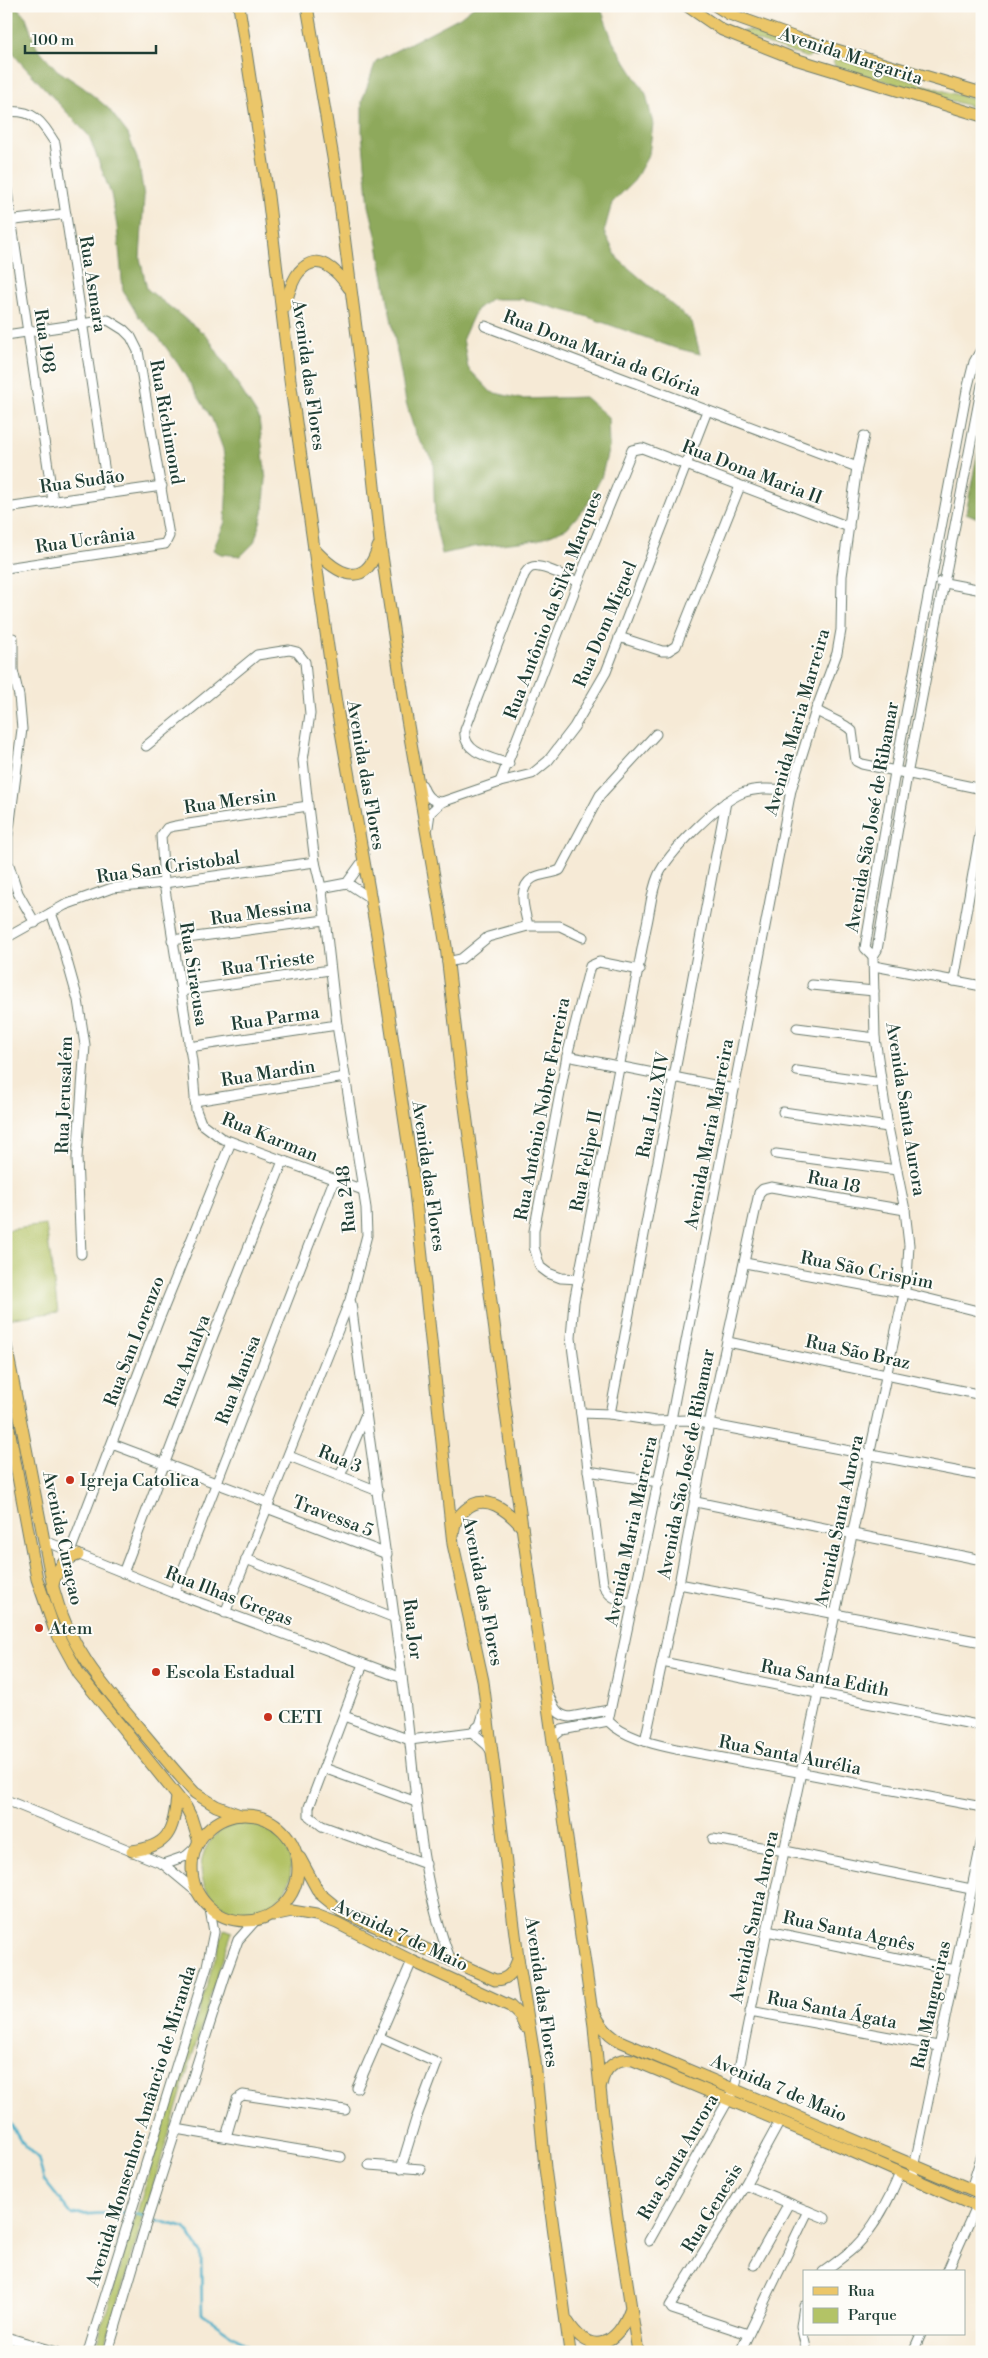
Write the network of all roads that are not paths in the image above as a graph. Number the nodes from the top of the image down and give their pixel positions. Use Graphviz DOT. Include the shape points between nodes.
graph roads {
  1 [pos="239,6"];
  2 [pos="308,6"];
  3 [pos="687,6"];
  4 [pos="716,6"];
  5 [pos="729,14"];
  6 [pos="722,30"];
  7 [pos="827,46"];
  8 [pos="821,67"];
  9 [pos="982,93"];
  10 [pos="6,112"];
  11 [pos="982,116"];
  12 [pos="6,184"];
  13 [pos="66,214"];
  14 [pos="9,221"];
  15 [pos="351,292"];
  16 [pos="282,313"];
  17 [pos="83,323"];
  18 [pos="485,326"];
  19 [pos="27,333"];
  20 [pos="6,335"];
  21 [pos="982,348"];
  22 [pos="982,386"];
  23 [pos="707,411"];
  24 [pos="864,436"];
  25 [pos="642,448"];
  26 [pos="687,465"];
  27 [pos="857,467"];
  28 [pos="162,486"];
  29 [pos="740,486"];
  30 [pos="108,494"];
  31 [pos="53,501"];
  32 [pos="6,508"];
  33 [pos="849,527"];
  34 [pos="167,542"];
  35 [pos="380,542"];
  36 [pos="314,549"];
  37 [pos="6,568"];
  38 [pos="932,580"];
  39 [pos="578,582"];
  40 [pos="944,582"];
  41 [pos="982,590"];
  42 [pos="619,637"];
  43 [pos="12,638"];
  44 [pos="816,710"];
  45 [pos="656,734"];
  46 [pos="146,746"];
  47 [pos="509,764"];
  48 [pos="417,771"];
  49 [pos="895,772"];
  50 [pos="907,775"];
  51 [pos="500,782"];
  52 [pos="982,789"];
  53 [pos="791,790"];
  54 [pos="442,802"];
  55 [pos="726,802"];
  56 [pos="308,806"];
  57 [pos="982,822"];
  58 [pos="427,831"];
  59 [pos="161,836"];
  60 [pos="363,861"];
  61 [pos="315,862"];
  62 [pos="164,883"];
  63 [pos="347,883"];
  64 [pos="321,888"];
  65 [pos="370,898"];
  66 [pos="51,913"];
  67 [pos="325,920"];
  68 [pos="35,923"];
  69 [pos="528,926"];
  70 [pos="583,937"];
  71 [pos="6,938"];
  72 [pos="172,940"];
  73 [pos="873,956"];
  74 [pos="448,962"];
  75 [pos="874,966"];
  76 [pos="330,970"];
  77 [pos="640,970"];
  78 [pos="954,980"];
  79 [pos="812,984"];
  80 [pos="982,986"];
  81 [pos="181,991"];
  82 [pos="874,991"];
  83 [pos="337,1025"];
  84 [pos="797,1028"];
  85 [pos="875,1038"];
  86 [pos="189,1047"];
  87 [pos="567,1056"];
  88 [pos="621,1066"];
  89 [pos="797,1071"];
  90 [pos="345,1077"];
  91 [pos="675,1078"];
  92 [pos="882,1083"];
  93 [pos="734,1089"];
  94 [pos="195,1101"];
  95 [pos="783,1112"];
  96 [pos="198,1117"];
  97 [pos="888,1127"];
  98 [pos="231,1142"];
  99 [pos="776,1154"];
  100 [pos="283,1161"];
  101 [pos="897,1170"];
  102 [pos="334,1180"];
  103 [pos="364,1190"];
  104 [pos="759,1194"];
  105 [pos="905,1210"];
  106 [pos="81,1254"];
  107 [pos="745,1263"];
  108 [pos="579,1279"];
  109 [pos="905,1293"];
  110 [pos="350,1300"];
  111 [pos="982,1312"];
  112 [pos="728,1342"];
  113 [pos="6,1345"];
  114 [pos="886,1375"];
  115 [pos="982,1394"];
  116 [pos="6,1412"];
  117 [pos="581,1413"];
  118 [pos="366,1414"];
  119 [pos="610,1414"];
  120 [pos="671,1420"];
  121 [pos="709,1424"];
  122 [pos="112,1444"];
  123 [pos="13,1449"];
  124 [pos="27,1450"];
  125 [pos="869,1454"];
  126 [pos="289,1456"];
  127 [pos="165,1464"];
  128 [pos="588,1471"];
  129 [pos="340,1476"];
  130 [pos="982,1476"];
  131 [pos="658,1482"];
  132 [pos="216,1483"];
  133 [pos="378,1492"];
  134 [pos="696,1502"];
  135 [pos="268,1505"];
  136 [pos="522,1527"];
  137 [pos="853,1534"];
  138 [pos="45,1541"];
  139 [pos="453,1544"];
  140 [pos="74,1554"];
  141 [pos="387,1554"];
  142 [pos="246,1559"];
  143 [pos="982,1560"];
  144 [pos="123,1573"];
  145 [pos="679,1584"];
  146 [pos="52,1587"];
  147 [pos="174,1593"];
  148 [pos="633,1604"];
  149 [pos="226,1613"];
  150 [pos="836,1613"];
  151 [pos="395,1618"];
  152 [pos="982,1642"];
  153 [pos="662,1662"];
  154 [pos="363,1664"];
  155 [pos="542,1669"];
  156 [pos="402,1678"];
  157 [pos="818,1694"];
  158 [pos="486,1705"];
  159 [pos="609,1710"];
  160 [pos="344,1716"];
  161 [pos="608,1721"];
  162 [pos="982,1726"];
  163 [pos="472,1732"];
  164 [pos="552,1738"];
  165 [pos="410,1740"];
  166 [pos="645,1741"];
  167 [pos="492,1752"];
  168 [pos="324,1768"];
  169 [pos="801,1774"];
  170 [pos="177,1797"];
  171 [pos="6,1800"];
  172 [pos="416,1802"];
  173 [pos="982,1807"];
  174 [pos="240,1815"];
  175 [pos="713,1839"];
  176 [pos="982,1839"];
  177 [pos="197,1844"];
  178 [pos="132,1851"];
  179 [pos="785,1851"];
  180 [pos="297,1852"];
  181 [pos="163,1864"];
  182 [pos="426,1864"];
  183 [pos="971,1889"];
  184 [pos="198,1893"];
  185 [pos="210,1909"];
  186 [pos="272,1915"];
  187 [pos="255,1921"];
  188 [pos="767,1931"];
  189 [pos="518,1958"];
  190 [pos="412,1961"];
  191 [pos="451,1961"];
  192 [pos="955,1970"];
  193 [pos="588,1989"];
  194 [pos="750,2011"];
  195 [pos="379,2037"];
  196 [pos="938,2046"];
  197 [pos="535,2061"];
  198 [pos="357,2088"];
  199 [pos="600,2094"];
  200 [pos="732,2094"];
  201 [pos="345,2110"];
  202 [pos="780,2121"];
  203 [pos="176,2129"];
  204 [pos="226,2137"];
  205 [pos="982,2155"];
  206 [pos="341,2157"];
  207 [pos="369,2165"];
  208 [pos="915,2165"];
  209 [pos="401,2168"];
  210 [pos="421,2169"];
  211 [pos="900,2173"];
  212 [pos="912,2178"];
  213 [pos="745,2185"];
  214 [pos="971,2189"];
  215 [pos="982,2194"];
  216 [pos="789,2203"];
  217 [pos="979,2208"];
  218 [pos="808,2211"];
  219 [pos="825,2218"];
  220 [pos="649,2241"];
  221 [pos="754,2265"];
  222 [pos="826,2270"];
  223 [pos="949,2270"];
  224 [pos="631,2308"];
  225 [pos="803,2313"];
  226 [pos="566,2318"];
  227 [pos="748,2334"];
  228 [pos="803,2335"];
  229 [pos="803,2336"];
  230 [pos="920,2336"];
  231 [pos="8,2343"];
  232 [pos="23,2352"];
  233 [pos="57,2352"];
  234 [pos="88,2352"];
  235 [pos="108,2352"];
  236 [pos="570,2352"];
  237 [pos="638,2352"];
  238 [pos="740,2352"];
  239 [pos="807,2352"];
  240 [pos="913,2352"];
  1 -- 16 [label="main road, Avenida das Flores"];
  2 -- 15 [label="main road" via="337,181"];
  3 -- 6 [label="main road, Avenida Margarita"];
  4 -- 5 [label="main road, Avenida Margarita"];
  5 -- 6 [label="main road"];
  5 -- 7 [label="main road, Avenida Margarita"];
  6 -- 8 [label="main road, Avenida Margarita"];
  7 -- 8 [label="main road"];
  7 -- 9 [label="main road, Avenida Margarita"];
  8 -- 11 [label="main road, Avenida Margarita"];
  10 -- 13 [label="street, Rua Asmara" via="25,111 36,117 55,143"];
  12 -- 14 [label="street, Rua 198"];
  13 -- 14 [label="street"];
  13 -- 17 [label="street, Rua Asmara"];
  14 -- 19 [label="street, Rua 198"];
  15 -- 16 [label="main road" via="336,270 316,263 308,264 292,285"];
  15 -- 35 [label="main road"];
  16 -- 36 [label="main road, Avenida das Flores"];
  17 -- 19 [label="street"];
  17 -- 28 [label="street, Rua Richimond" via="108,320 124,330 138,351"];
  17 -- 30 [label="street, Rua Asmara"];
  18 -- 23 [label="street, Rua Dona Maria da Glória"];
  19 -- 20 [label="street"];
  19 -- 31 [label="street, Rua 198"];
  21 -- 38 [label="street, Avenida São José de Ribamar" via="966,390"];
  22 -- 40 [label="street, Avenida São José de Ribamar"];
  23 -- 26 [label="street, Rua Dom Miguel"];
  23 -- 27 [label="street"];
  24 -- 27 [label="street, Avenida Maria Marreira"];
  25 -- 26 [label="street, Rua Dona Maria II"];
  25 -- 39 [label="street, Rua Antônio da Silva Marques" via="629,454"];
  26 -- 29 [label="street, Rua Dona Maria II"];
  26 -- 42 [label="street, Rua Dom Miguel"];
  27 -- 33 [label="street, Avenida Maria Marreira"];
  28 -- 30 [label="street, Rua Sudão"];
  28 -- 34 [label="street, Rua Richimond" via="169,536"];
  29 -- 33 [label="street, Rua Dona Maria II"];
  29 -- 42 [label="street" via="676,646 662,651"];
  30 -- 31 [label="street, Rua Sudão"];
  31 -- 32 [label="street, Rua Sudão"];
  33 -- 44 [label="street, Avenida Maria Marreira" via="837,653"];
  34 -- 37 [label="street, Rua Ucrânia"];
  35 -- 36 [label="main road" via="374,560 364,570 353,574 339,572"];
  35 -- 48 [label="main road"];
  36 -- 60 [label="main road, Avenida das Flores"];
  38 -- 40 [label="street"];
  38 -- 49 [label="street, Avenida São José de Ribamar"];
  39 -- 47 [label="street, Rua Antônio da Silva Marques"];
  39 -- 47 [label="street" via="540,567 528,569 480,690 464,738 478,753"];
  40 -- 41 [label="street"];
  40 -- 50 [label="street, Avenida São José de Ribamar"];
  42 -- 51 [label="street, Rua Dom Miguel" via="606,672 590,701 548,761 532,774"];
  43 -- 68 [label="street" via="13,670 22,729 8,837 8,862 18,894"];
  44 -- 49 [label="street" via="852,731 856,761"];
  44 -- 53 [label="street, Avenida Maria Marreira"];
  45 -- 69 [label="street" via="600,795 560,870 534,878 525,886 522,891"];
  46 -- 56 [label="street, Rua 248" via="257,655 289,650 297,652 305,662 310,714 303,760"];
  47 -- 51 [label="street, Rua Antônio da Silva Marques"];
  48 -- 54 [label="street" via="428,797"];
  48 -- 58 [label="main road"];
  49 -- 50 [label="street"];
  49 -- 73 [label="street, Avenida São José de Ribamar" via="866,948"];
  50 -- 52 [label="street"];
  50 -- 73 [label="street, Avenida São José de Ribamar"];
  51 -- 54 [label="street, Rua Dom Miguel"];
  53 -- 55 [label="street, Rua Felipe II" via="763,788 743,792"];
  53 -- 93 [label="street, Avenida Maria Marreira"];
  54 -- 58 [label="street" via="430,813"];
  55 -- 77 [label="street, Rua Felipe II" via="664,864 657,878"];
  55 -- 91 [label="street, Rua Luiz XIV"];
  56 -- 59 [label="street, Rua Mersin" via="175,826 167,828"];
  56 -- 61 [label="street, Rua 248"];
  57 -- 78 [label="street"];
  58 -- 74 [label="main road"];
  59 -- 62 [label="street, Rua Siracusa"];
  60 -- 63 [label="street"];
  60 -- 65 [label="main road, Avenida das Flores"];
  61 -- 62 [label="street, Rua San Cristobal"];
  61 -- 64 [label="street, Rua 248"];
  62 -- 66 [label="street, Rua San Cristobal" via="112,888"];
  62 -- 72 [label="street, Rua Siracusa"];
  63 -- 64 [label="street"];
  63 -- 65 [label="street"];
  64 -- 67 [label="street, Rua 248"];
  65 -- 139 [label="main road, Avenida das Flores" via="414,1183"];
  66 -- 68 [label="street, Rua San Cristobal"];
  66 -- 106 [label="street, Rua Jerusalém" via="78,1000 86,1045 77,1158"];
  67 -- 72 [label="street, Rua Messina"];
  67 -- 76 [label="street, Rua 248"];
  68 -- 71 [label="street, Rua San Cristobal"];
  69 -- 70 [label="street" via="560,926"];
  69 -- 74 [label="street" via="488,937 461,959"];
  72 -- 81 [label="street, Rua Siracusa"];
  73 -- 75 [label="street, Avenida Santa Aurora"];
  74 -- 136 [label="main road" via="463,1097"];
  75 -- 78 [label="street"];
  75 -- 82 [label="street, Avenida Santa Aurora"];
  76 -- 81 [label="street, Rua Trieste"];
  76 -- 83 [label="street, Rua 248"];
  77 -- 87 [label="street, Rua Antônio Nobre Ferreira" via="599,962 590,966"];
  77 -- 88 [label="street, Rua Felipe II"];
  78 -- 80 [label="street"];
  79 -- 82 [label="street"];
  81 -- 86 [label="street, Rua Siracusa"];
  82 -- 85 [label="street, Avenida Santa Aurora"];
  83 -- 86 [label="street, Rua Parma"];
  83 -- 90 [label="street, Rua 248"];
  84 -- 85 [label="street"];
  85 -- 92 [label="street, Avenida Santa Aurora"];
  86 -- 94 [label="street, Rua Siracusa"];
  87 -- 88 [label="street"];
  87 -- 108 [label="street, Rua Antônio Nobre Ferreira" via="538,1207 534,1247 540,1267 548,1273"];
  88 -- 91 [label="street"];
  88 -- 108 [label="street, Rua Felipe II"];
  89 -- 92 [label="street"];
  90 -- 94 [label="street, Rua Mardin"];
  90 -- 103 [label="street, Rua 248"];
  91 -- 93 [label="street"];
  91 -- 119 [label="street, Rua Luiz XIV"];
  92 -- 97 [label="street, Avenida Santa Aurora"];
  93 -- 120 [label="street, Avenida Maria Marreira"];
  94 -- 96 [label="street, Rua Siracusa"];
  95 -- 97 [label="street"];
  96 -- 98 [label="street, Rua Karman" via="206,1128"];
  97 -- 101 [label="street, Avenida Santa Aurora"];
  98 -- 100 [label="street, Rua Karman"];
  98 -- 122 [label="street, Rua San Lorenzo"];
  99 -- 101 [label="street"];
  100 -- 102 [label="street, Rua Karman"];
  100 -- 127 [label="street, Rua Antalya"];
  101 -- 105 [label="street, Avenida Santa Aurora"];
  102 -- 103 [label="street, Rua Karman"];
  102 -- 132 [label="street, Rua Manisa"];
  103 -- 110 [label="street, Rua 248" via="367,1235"];
  104 -- 105 [label="street, Rua 18" via="771,1187"];
  104 -- 107 [label="street, Avenida São José de Ribamar"];
  105 -- 109 [label="street, Avenida Santa Aurora" via="909,1253"];
  107 -- 109 [label="street, Rua São Crispim"];
  107 -- 112 [label="street, Avenida São José de Ribamar"];
  108 -- 117 [label="street, Rua Felipe II" via="571,1338"];
  109 -- 111 [label="street, Rua São Crispim"];
  109 -- 114 [label="street, Avenida Santa Aurora"];
  110 -- 118 [label="street, Rua Jor"];
  110 -- 126 [label="street, Rua 248"];
  112 -- 114 [label="street, Rua São Braz"];
  112 -- 121 [label="street, Avenida São José de Ribamar"];
  113 -- 124 [label="main road, Avenida Curaçao"];
  114 -- 115 [label="street, Rua São Braz"];
  114 -- 125 [label="street, Avenida Santa Aurora"];
  116 -- 123 [label="main road, Avenida Curaçao"];
  117 -- 119 [label="street"];
  117 -- 128 [label="street, Rua Felipe II"];
  118 -- 129 [label="street"];
  118 -- 133 [label="street, Rua Jor"];
  119 -- 120 [label="street" via="655,1421"];
  120 -- 121 [label="street"];
  120 -- 131 [label="street, Avenida Maria Marreira"];
  121 -- 125 [label="street"];
  121 -- 134 [label="street, Avenida São José de Ribamar"];
  122 -- 127 [label="street, Travessa 5"];
  122 -- 140 [label="street, Rua San Lorenzo"];
  123 -- 124 [label="main road"];
  123 -- 170 [label="main road, Avenida Curaçao" via="37,1579 57,1636 78,1674"];
  124 -- 138 [label="main road, Avenida Curaçao"];
  125 -- 130 [label="street"];
  125 -- 137 [label="street, Avenida Santa Aurora"];
  126 -- 129 [label="street, Rua 3"];
  126 -- 135 [label="street, Rua 248"];
  127 -- 132 [label="street, Travessa 5"];
  127 -- 144 [label="street, Rua Antalya"];
  128 -- 131 [label="street"];
  128 -- 148 [label="street, Rua Felipe II" via="603,1584 612,1598"];
  129 -- 133 [label="street, Rua 3"];
  131 -- 148 [label="street, Avenida Maria Marreira"];
  132 -- 135 [label="street, Travessa 5"];
  132 -- 147 [label="street, Rua Manisa"];
  133 -- 141 [label="street, Rua Jor"];
  134 -- 137 [label="street"];
  134 -- 145 [label="street, Avenida São José de Ribamar"];
  135 -- 141 [label="street, Travessa 5"];
  135 -- 142 [label="street, Rua 248"];
  136 -- 139 [label="main road" via="499,1506 480,1501 469,1505 460,1514 454,1524"];
  136 -- 155 [label="main road"];
  137 -- 143 [label="street"];
  137 -- 150 [label="street, Avenida Santa Aurora"];
  138 -- 140 [label="street, Rua Ilhas Gregas"];
  138 -- 146 [label="main road, Avenida Curaçao"];
  139 -- 158 [label="main road, Avenida das Flores" via="474,1633"];
  140 -- 144 [label="street, Rua Ilhas Gregas"];
  140 -- 146 [label="main road" via="61,1564"];
  141 -- 151 [label="street, Rua Jor"];
  142 -- 149 [label="street, Rua 248"];
  142 -- 151 [label="street"];
  144 -- 147 [label="street, Rua Ilhas Gregas"];
  145 -- 150 [label="street"];
  145 -- 153 [label="street, Avenida São José de Ribamar"];
  146 -- 174 [label="main road, Avenida Curaçao" via="64,1624 97,1678 195,1793"];
  147 -- 149 [label="street, Rua Ilhas Gregas"];
  148 -- 159 [label="street, Avenida Maria Marreira"];
  149 -- 154 [label="street, Rua Ilhas Gregas"];
  150 -- 152 [label="street"];
  150 -- 157 [label="street, Avenida Santa Aurora"];
  151 -- 156 [label="street, Rua Jor"];
  153 -- 157 [label="street, Rua Santa Edith"];
  153 -- 166 [label="street, Avenida São José de Ribamar"];
  154 -- 156 [label="street, Rua Ilhas Gregas"];
  154 -- 160 [label="street"];
  155 -- 159 [label="street" via="553,1704 563,1716"];
  155 -- 164 [label="main road"];
  156 -- 165 [label="street, Rua Jor"];
  157 -- 162 [label="street, Rua Santa Edith"];
  157 -- 169 [label="street, Avenida Santa Aurora"];
  158 -- 163 [label="street" via="483,1718"];
  158 -- 167 [label="main road, Avenida das Flores"];
  159 -- 161 [label="street"];
  160 -- 165 [label="street"];
  160 -- 168 [label="street"];
  161 -- 164 [label="street" via="562,1730"];
  161 -- 166 [label="street, Rua Santa Aurélia"];
  163 -- 165 [label="street"];
  163 -- 167 [label="street"];
  164 -- 193 [label="main road"];
  165 -- 172 [label="street, Rua Jor"];
  166 -- 169 [label="street, Rua Santa Aurélia"];
  167 -- 189 [label="main road, Avenida das Flores"];
  168 -- 172 [label="street"];
  168 -- 182 [label="street" via="308,1812 311,1819 322,1826"];
  169 -- 173 [label="street, Rua Santa Aurélia"];
  169 -- 179 [label="street, Avenida Santa Aurora"];
  170 -- 177 [label="main road, Avenida Curaçao" via="191,1817"];
  170 -- 178 [label="main road" via="173,1823 164,1840 147,1849"];
  171 -- 178 [label="street"];
  172 -- 182 [label="street, Rua Jor"];
  174 -- 177 [label="main road" via="209,1828"];
  174 -- 180 [label="main road" via="259,1816 276,1824 289,1836"];
  175 -- 179 [label="street"];
  176 -- 183 [label="street, Rua Mangueiras"];
  177 -- 181 [label="street" via="186,1856"];
  177 -- 184 [label="main road" via="192,1878"];
  178 -- 181 [label="street"];
  179 -- 183 [label="street"];
  179 -- 188 [label="street, Avenida Santa Aurora"];
  180 -- 186 [label="main road" via="299,1877 290,1899"];
  180 -- 191 [label="main road, Avenida 7 de Maio" via="319,1893 328,1901"];
  181 -- 184 [label="street"];
  182 -- 191 [label="street, Rua Jor"];
  183 -- 192 [label="street, Rua Mangueiras"];
  184 -- 185 [label="main road"];
  185 -- 187 [label="main road" via="228,1919"];
  185 -- 234 [label="street, Avenida Monsenhor Amâncio de Miranda" via="214,1932 209,1958"];
  186 -- 187 [label="main road"];
  186 -- 190 [label="main road, Avenida 7 de Maio" via="292,1911 316,1915"];
  187 -- 203 [label="street, Avenida Monsenhor Amâncio de Miranda" via="238,1940"];
  188 -- 192 [label="street, Rua Santa Agnês"];
  188 -- 194 [label="street, Avenida Santa Aurora"];
  189 -- 191 [label="main road, Avenida 7 de Maio" via="514,1970 502,1980"];
  189 -- 197 [label="main road, Avenida das Flores"];
  190 -- 195 [label="street"];
  190 -- 197 [label="main road, Avenida 7 de Maio" via="510,2006 524,2023"];
  192 -- 196 [label="street, Rua Mangueiras"];
  193 -- 199 [label="main road"];
  193 -- 200 [label="main road, Avenida 7 de Maio" via="598,2021 613,2038"];
  194 -- 196 [label="street, Rua Santa Ágata"];
  194 -- 200 [label="street, Avenida Santa Aurora"];
  195 -- 198 [label="street"];
  195 -- 209 [label="street" via="437,2063"];
  196 -- 208 [label="street, Rua Mangueiras"];
  197 -- 226 [label="main road, Avenida das Flores"];
  199 -- 200 [label="main road, Avenida 7 de Maio" via="605,2072 627,2059"];
  199 -- 224 [label="main road"];
  200 -- 202 [label="main road, Avenida 7 de Maio"];
  200 -- 208 [label="main road, Avenida 7 de Maio"];
  200 -- 220 [label="street, Rua Santa Aurora"];
  201 -- 204 [label="street" via="242,2095 237,2099"];
  202 -- 211 [label="main road, Avenida 7 de Maio"];
  202 -- 213 [label="street, Rua Genesis"];
  203 -- 204 [label="street"];
  203 -- 235 [label="street, Avenida Monsenhor Amâncio de Miranda"];
  204 -- 206 [label="street"];
  205 -- 214 [label="street"];
  207 -- 209 [label="street"];
  208 -- 212 [label="street, Rua Mangueiras"];
  208 -- 214 [label="main road, Avenida 7 de Maio"];
  209 -- 210 [label="street"];
  211 -- 212 [label="main road, Avenida 7 de Maio"];
  211 -- 222 [label="street" via="876,2222 854,2248"];
  212 -- 217 [label="main road, Avenida 7 de Maio"];
  213 -- 216 [label="street"];
  213 -- 227 [label="street, Rua Genesis" via="670,2306"];
  214 -- 215 [label="main road, Avenida 7 de Maio"];
  216 -- 218 [label="street"];
  216 -- 221 [label="street"];
  217 -- 223 [label="street"];
  218 -- 219 [label="street"];
  218 -- 227 [label="street"];
  224 -- 226 [label="main road" via="620,2331 606,2342 590,2342 581,2338"];
  224 -- 237 [label="main road"];
  225 -- 228 [label="street"];
  226 -- 236 [label="main road, Avenida das Flores"];
  227 -- 238 [label="street"];
  229 -- 239 [label="street"];
  230 -- 240 [label="street"];
  231 -- 232 [label="street"];
  231 -- 233 [label="street"];
}
